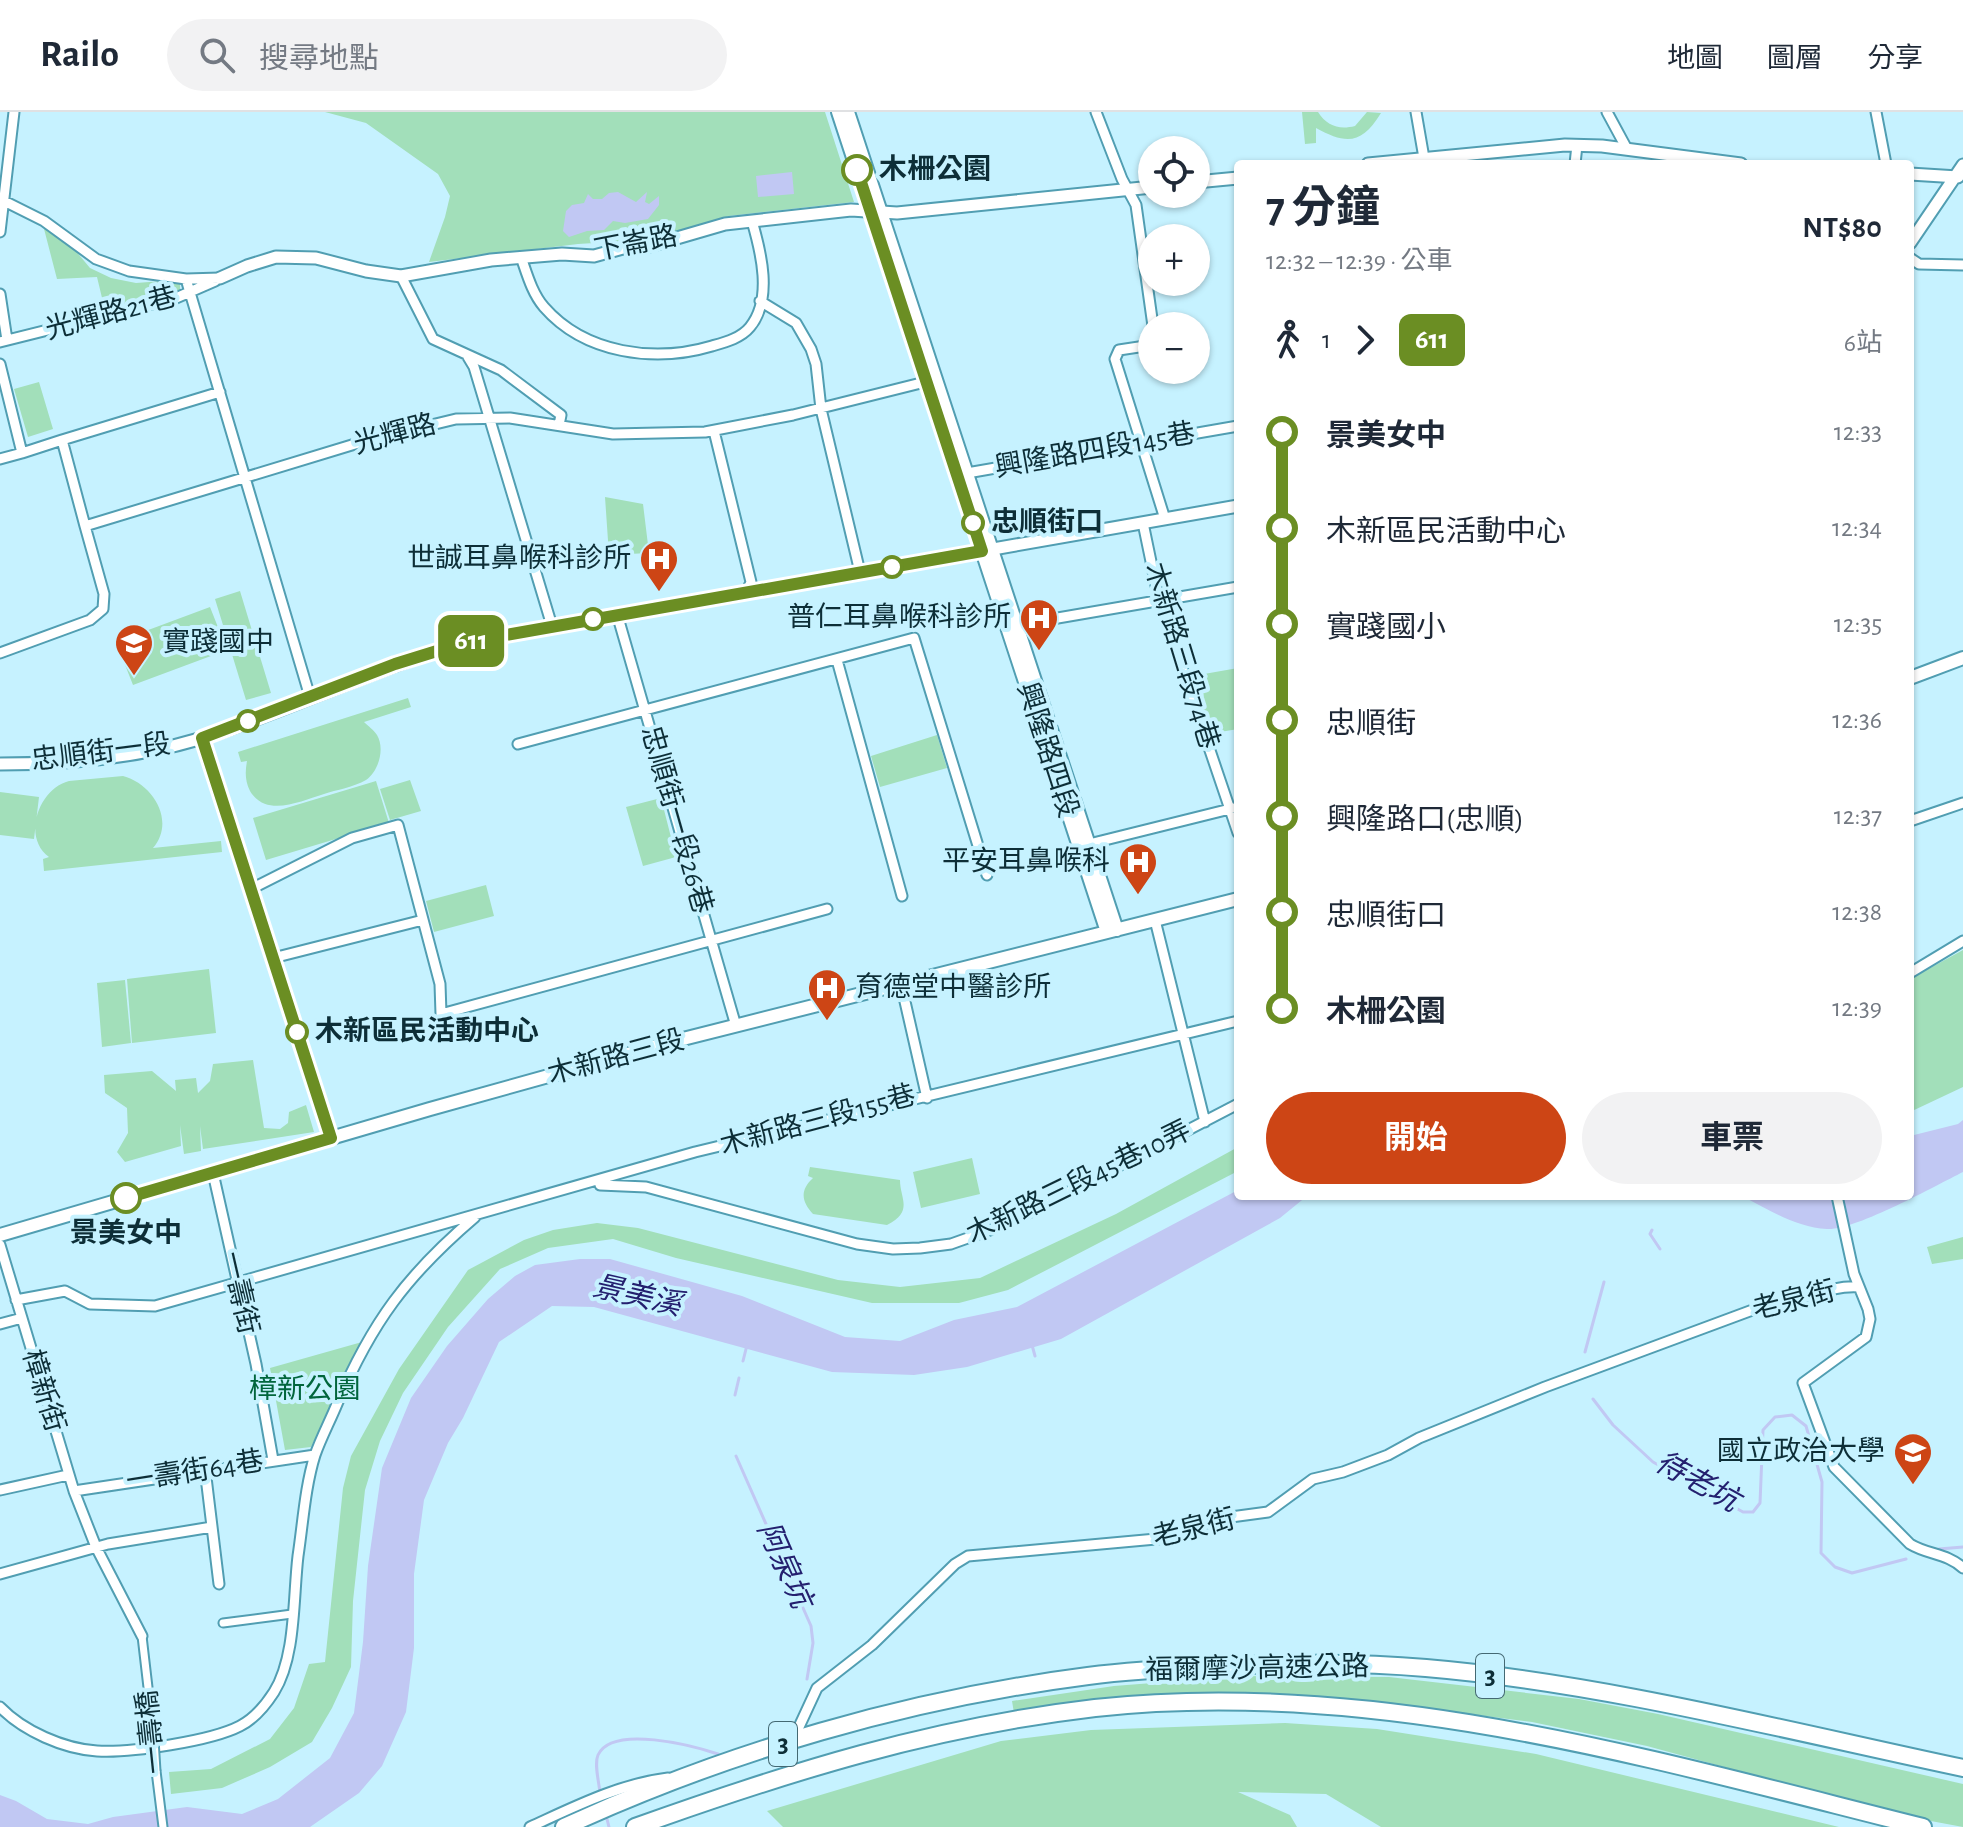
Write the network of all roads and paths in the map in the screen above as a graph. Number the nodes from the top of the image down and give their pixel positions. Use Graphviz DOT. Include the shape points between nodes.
graph roads {
  1 [pos="14,112"];
  2 [pos="838,112"];
  3 [pos="848,112"];
  4 [pos="1096,112"];
  5 [pos="1416,112"];
  6 [pos="1607,112"];
  7 [pos="1876,112"];
  8 [pos="1577,145"];
  9 [pos="1627,149"];
  10 [pos="1424,158"];
  11 [pos="1405,160"];
  12 [pos="1575,160"];
  13 [pos="1711,160"];
  14 [pos="1885,160"];
  15 [pos="1963,165"];
  16 [pos="1914,174"];
  17 [pos="1959,177"];
  18 [pos="1234,178"];
  19 [pos="1210,181"];
  20 [pos="1138,188"];
  21 [pos="1128,189"];
  22 [pos="2,200"];
  23 [pos="876,212"];
  24 [pos="752,221"];
  25 [pos="0,232"];
  26 [pos="1914,238"];
  27 [pos="521,257"];
  28 [pos="1914,261"];
  29 [pos="1963,265"];
  30 [pos="401,276"];
  31 [pos="220,278"];
  32 [pos="186,279"];
  33 [pos="190,293"];
  34 [pos="0,294"];
  35 [pos="760,301"];
  36 [pos="1151,312"];
  37 [pos="4,341"];
  38 [pos="1138,347"];
  39 [pos="468,357"];
  40 [pos="0,364"];
  41 [pos="931,381"];
  42 [pos="220,392"];
  43 [pos="821,409"];
  44 [pos="489,418"];
  45 [pos="559,425"];
  46 [pos="1234,427"];
  47 [pos="714,431"];
  48 [pos="62,440"];
  49 [pos="1140,443"];
  50 [pos="22,453"];
  51 [pos="0,459"];
  52 [pos="967,473"];
  53 [pos="245,479"];
  54 [pos="960,486"];
  55 [pos="1234,507"];
  56 [pos="1165,519"];
  57 [pos="1143,523"];
  58 [pos="85,526"];
  59 [pos="987,550"];
  60 [pos="860,572"];
  61 [pos="1234,588"];
  62 [pos="747,591"];
  63 [pos="1159,600"];
  64 [pos="617,614"];
  65 [pos="1017,625"];
  66 [pos="552,626"];
  67 [pos="0,653"];
  68 [pos="1963,658"];
  69 [pos="837,660"];
  70 [pos="1914,676"];
  71 [pos="310,697"];
  72 [pos="645,711"];
  73 [pos="202,738"];
  74 [pos="518,744"];
  75 [pos="0,764"];
  76 [pos="1963,803"];
  77 [pos="1234,808"];
  78 [pos="1914,820"];
  79 [pos="1089,844"];
  80 [pos="987,875"];
  81 [pos="251,889"];
  82 [pos="902,896"];
  83 [pos="1234,900"];
  84 [pos="827,909"];
  85 [pos="423,920"];
  86 [pos="1155,920"];
  87 [pos="1112,931"];
  88 [pos="711,941"];
  89 [pos="1963,941"];
  90 [pos="273,958"];
  91 [pos="1914,971"];
  92 [pos="901,984"];
  93 [pos="1234,1022"];
  94 [pos="736,1026"];
  95 [pos="1184,1035"];
  96 [pos="927,1098"];
  97 [pos="1234,1106"];
  98 [pos="1205,1122"];
  99 [pos="331,1138"];
  100 [pos="213,1173"];
  101 [pos="585,1185"];
  102 [pos="1838,1200"];
  103 [pos="481,1214"];
  104 [pos="0,1235"];
  105 [pos="0,1245"];
  106 [pos="237,1284"];
  107 [pos="1858,1287"];
  108 [pos="16,1300"];
  109 [pos="22,1318"];
  110 [pos="0,1324"];
  111 [pos="315,1455"];
  112 [pos="273,1460"];
  113 [pos="205,1469"];
  114 [pos="68,1475"];
  115 [pos="0,1490"];
  116 [pos="74,1491"];
  117 [pos="212,1527"];
  118 [pos="96,1547"];
  119 [pos="1963,1568"];
  120 [pos="0,1574"];
  121 [pos="219,1584"];
  122 [pos="292,1614"];
  123 [pos="223,1623"];
  124 [pos="142,1636"];
  125 [pos="0,1707"];
  126 [pos="1963,1768"];
  127 [pos="163,1827"];
  128 [pos="530,1827"];
  129 [pos="564,1827"];
  130 [pos="635,1827"];
  131 [pos="1923,1827"];
  1 -- 22 [label="street"];
  2 -- 23 [label="main road, 興隆路四段"];
  3 -- 23 [label="main road, 興隆路四段"];
  4 -- 21 [label="street"];
  5 -- 10 [label="street"];
  6 -- 9 [label="street"];
  7 -- 14 [label="street"];
  8 -- 9 [label="street"];
  8 -- 10 [label="street"];
  8 -- 12 [label="street"];
  9 -- 13 [label="street"];
  10 -- 11 [label="street"];
  15 -- 17 [label="street"];
  16 -- 17 [label="street"];
  17 -- 26 [label="street"];
  18 -- 19 [label="street"];
  20 -- 21 [label="street, 下崙路"];
  21 -- 23 [label="street, 下崙路"];
  21 -- 36 [label="street" via="1136,205"];
  22 -- 25 [label="street"];
  22 -- 32 [label="street, 下崙路" via="44,221 96,259 129,271"];
  23 -- 24 [label="street, 下崙路"];
  23 -- 41 [label="main road, 興隆路四段"];
  24 -- 27 [label="street, 下崙路" via="711,227 660,245"];
  24 -- 35 [label="street" via="763,266"];
  27 -- 30 [label="street, 下崙路"];
  27 -- 35 [label="street" via="541,304 572,332 636,353 684,353 727,342 751,325"];
  28 -- 29 [label="street"];
  30 -- 31 [label="street, 下崙路" via="293,255 259,261"];
  30 -- 39 [label="street" via="433,339"];
  31 -- 32 [label="street, 下崙路"];
  31 -- 33 [label="street, 光輝路21巷"];
  32 -- 33 [label="street"];
  33 -- 37 [label="street, 光輝路21巷"];
  33 -- 42 [label="street"];
  34 -- 37 [label="street"];
  35 -- 43 [label="street" via="788,316 806,338 816,364"];
  38 -- 49 [label="street" via="1119,350 1115,359"];
  39 -- 44 [label="street"];
  39 -- 45 [label="street" via="490,364 561,415"];
  40 -- 50 [label="street"];
  41 -- 43 [label="street, 光輝路"];
  41 -- 52 [label="main road, 興隆路四段"];
  41 -- 54 [label="main road, 興隆路四段"];
  42 -- 48 [label="street"];
  42 -- 53 [label="street"];
  43 -- 47 [label="street, 光輝路"];
  43 -- 60 [label="street"];
  44 -- 45 [label="street, 光輝路"];
  44 -- 53 [label="street, 光輝路" via="415,428"];
  44 -- 66 [label="street"];
  45 -- 47 [label="street, 光輝路" via="613,434"];
  46 -- 49 [label="street, 興隆路四段145巷"];
  47 -- 62 [label="street" via="751,582"];
  48 -- 50 [label="street"];
  48 -- 58 [label="street"];
  49 -- 52 [label="street, 興隆路四段145巷"];
  49 -- 56 [label="street"];
  50 -- 51 [label="street"];
  52 -- 54 [label="street, 興隆路四段145巷"];
  52 -- 59 [label="main road, 興隆路四段"];
  53 -- 58 [label="street, 光輝路"];
  53 -- 71 [label="street"];
  54 -- 59 [label="main road, 興隆路四段"];
  55 -- 56 [label="street, 忠順街一段"];
  56 -- 57 [label="street, 忠順街一段"];
  57 -- 59 [label="street, 忠順街一段"];
  57 -- 63 [label="street, 木新路三段74巷"];
  58 -- 67 [label="street" via="104,594 103,609 90,620"];
  59 -- 60 [label="street, 忠順街一段"];
  59 -- 65 [label="main road, 興隆路四段"];
  59 -- 87 [label="main road, 興隆路四段"];
  60 -- 62 [label="street, 忠順街一段"];
  61 -- 63 [label="street"];
  62 -- 64 [label="street, 忠順街一段"];
  63 -- 65 [label="street"];
  63 -- 77 [label="street, 木新路三段74巷"];
  64 -- 66 [label="street, 忠順街一段"];
  64 -- 72 [label="street, 忠順街一段26巷"];
  65 -- 79 [label="main road, 興隆路四段"];
  66 -- 71 [label="street, 忠順街一段" via="447,647"];
  68 -- 70 [label="main road"];
  69 -- 72 [label="street"];
  69 -- 80 [label="street" via="914,638"];
  69 -- 82 [label="street"];
  71 -- 73 [label="street, 忠順街一段"];
  72 -- 74 [label="street"];
  72 -- 88 [label="street, 忠順街一段26巷"];
  73 -- 75 [label="street, 忠順街一段" via="103,758"];
  73 -- 81 [label="street"];
  76 -- 78 [label="street"];
  77 -- 79 [label="street"];
  79 -- 87 [label="main road, 興隆路四段"];
  81 -- 85 [label="street" via="352,838 398,825"];
  81 -- 90 [label="street"];
  83 -- 86 [label="main road, 木新路三段"];
  84 -- 88 [label="street"];
  85 -- 88 [label="street" via="440,984 441,1014"];
  85 -- 90 [label="street"];
  86 -- 87 [label="main road, 木新路三段"];
  86 -- 95 [label="street"];
  87 -- 92 [label="main road, 木新路三段"];
  88 -- 94 [label="street, 忠順街一段26巷"];
  89 -- 91 [label="street"];
  90 -- 99 [label="street"];
  92 -- 94 [label="main road, 木新路三段"];
  92 -- 96 [label="street, 木新路三段155巷"];
  93 -- 95 [label="street"];
  94 -- 99 [label="main road, 木新路三段"];
  95 -- 96 [label="street"];
  95 -- 98 [label="street"];
  96 -- 101 [label="street, 木新路三段155巷" via="695,1152"];
  97 -- 98 [label="street, 木新路三段45巷10弄"];
  98 -- 101 [label="street, 木新路三段45巷10弄" via="1007,1224 951,1244 920,1248 857,1244 646,1187"];
  99 -- 100 [label="main road, 木新路三段"];
  100 -- 104 [label="main road, 木新路三段"];
  100 -- 106 [label="street, 一壽街"];
  101 -- 103 [label="street, 木新路三段155巷"];
  102 -- 107 [label="street"];
  103 -- 106 [label="street, 木新路三段155巷"];
  103 -- 111 [label="street" via="429,1257 385,1311 353,1365"];
  105 -- 108 [label="street, 樟新街"];
  106 -- 108 [label="street, 木新路三段155巷" via="155,1306 90,1304 65,1291"];
  106 -- 112 [label="street, 一壽街"];
  107 -- 119 [label="street" via="1870,1319 1866,1337 1803,1383 1834,1467 1910,1544"];
  107 -- 128 [label="street, 老泉街" via="1766,1305 1545,1387 1388,1455 1313,1479 1260,1514 1216,1519 1178,1537 968,1556 817,1688 798,1729 676,1777 587,1801"];
  108 -- 109 [label="street, 樟新街"];
  109 -- 110 [label="street"];
  109 -- 114 [label="street, 樟新街"];
  111 -- 112 [label="street, 一壽街64巷"];
  111 -- 122 [label="street"];
  112 -- 113 [label="street, 一壽街64巷"];
  113 -- 116 [label="street, 一壽街64巷"];
  113 -- 117 [label="street"];
  114 -- 115 [label="street"];
  114 -- 116 [label="street, 樟新街"];
  116 -- 118 [label="street, 樟新街"];
  117 -- 118 [label="street"];
  117 -- 121 [label="street"];
  118 -- 120 [label="street"];
  118 -- 124 [label="street"];
  122 -- 123 [label="street"];
  122 -- 125 [label="street" via="285,1670 274,1691 243,1725 221,1734 98,1751 59,1743"];
  124 -- 127 [label="street, 一壽橋, bridge"];
  126 -- 129 [label="highway, 福爾摩沙高速公路 / 3" via="1581,1690 1425,1668 1295,1663 1090,1676 931,1703 808,1735"];
  130 -- 131 [label="highway, 福爾摩沙高速公路 / 3" via="754,1784 948,1732 1098,1708 1234,1703 1323,1706 1538,1735"];
}
